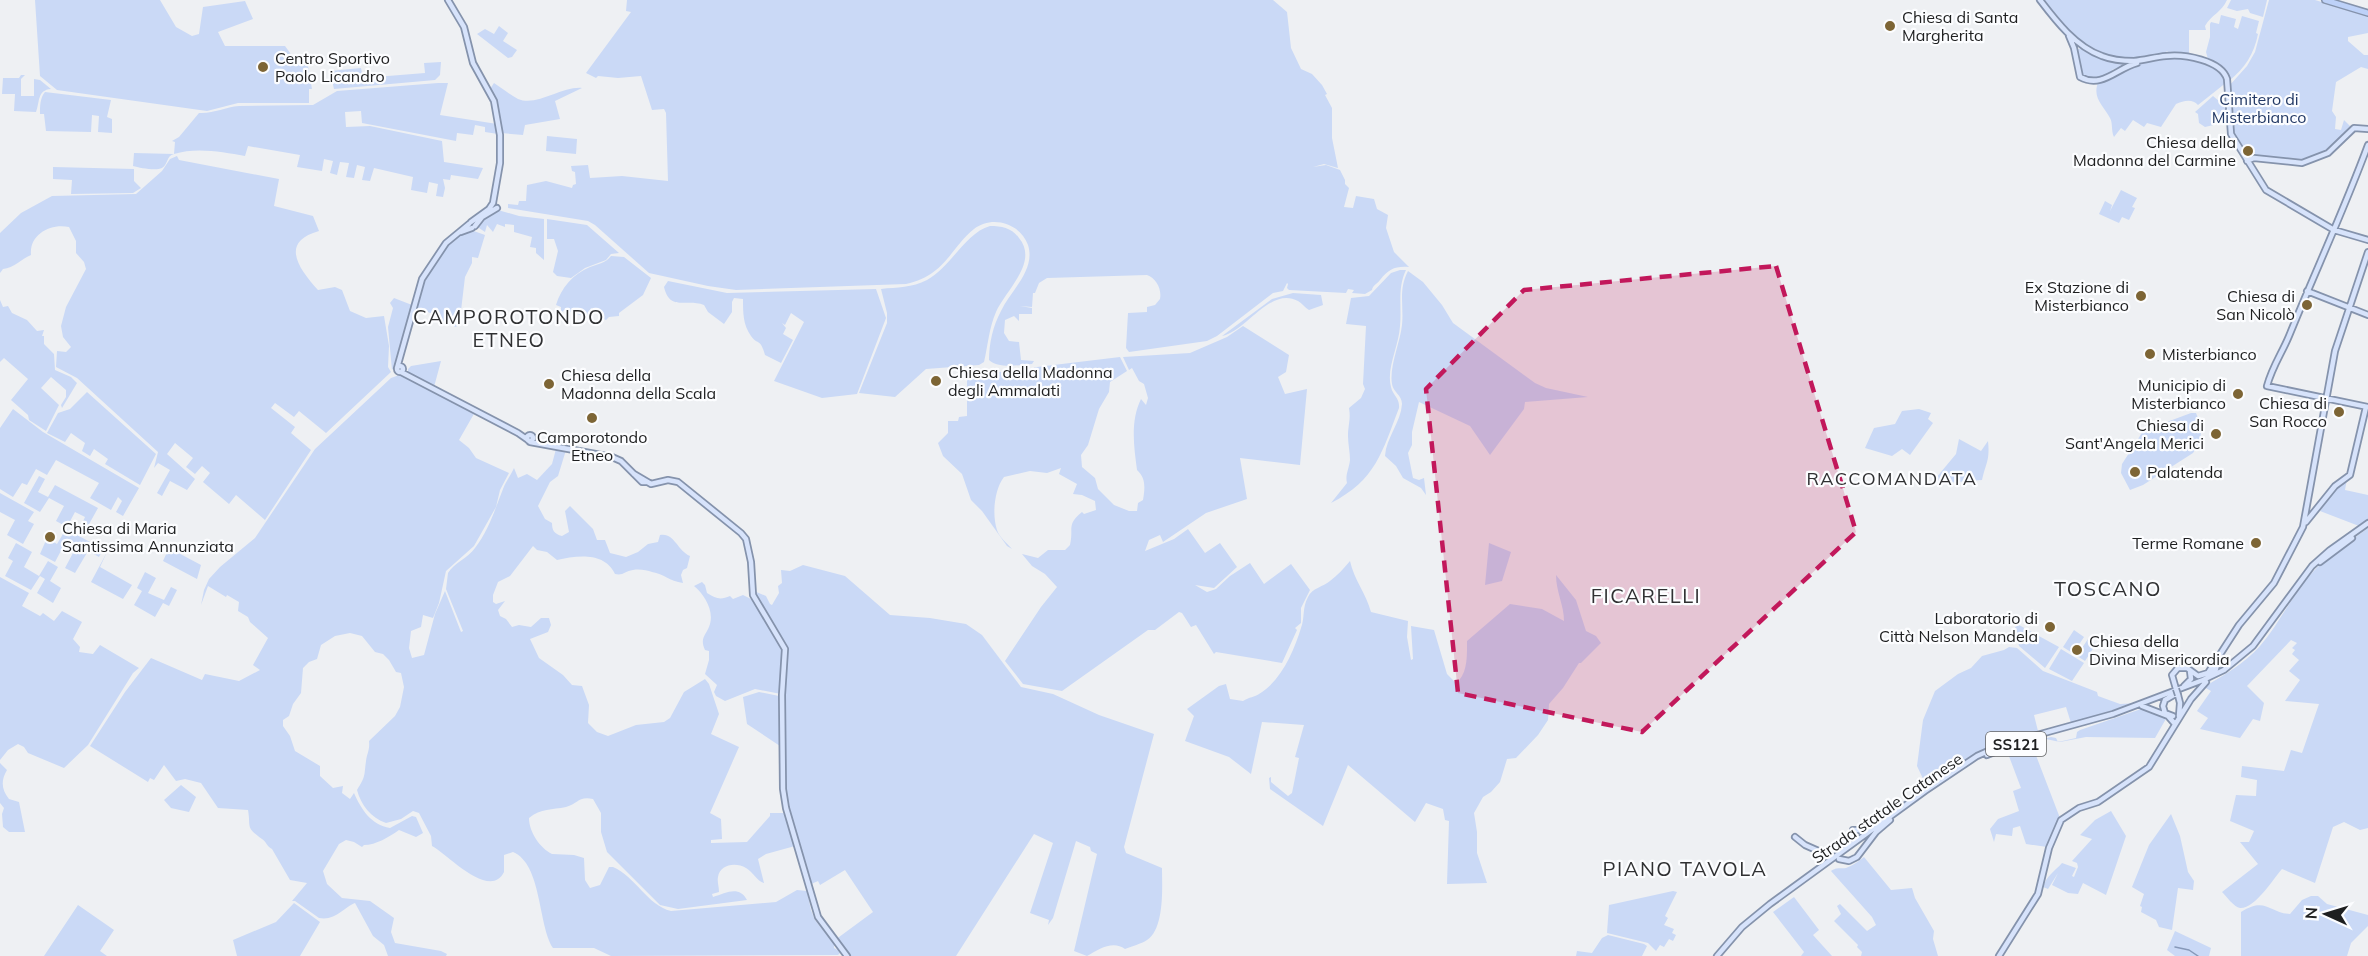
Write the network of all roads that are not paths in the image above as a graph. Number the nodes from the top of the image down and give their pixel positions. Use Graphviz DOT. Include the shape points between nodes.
graph roads {
  1 [pos="448,0"];
  2 [pos="2040,0"];
  3 [pos="2325,0"];
  4 [pos="2336,0"];
  5 [pos="2368,11"];
  6 [pos="2060,22"];
  7 [pos="2089,50"];
  8 [pos="2076,53"];
  9 [pos="2151,59"];
  10 [pos="2119,60"];
  11 [pos="2124,66"];
  12 [pos="2368,129"];
  13 [pos="2368,146"];
  14 [pos="2255,158"];
  15 [pos="2246,160"];
  16 [pos="2255,173"];
  17 [pos="2334,230"];
  18 [pos="2368,240"];
  19 [pos="2368,252"];
  20 [pos="2307,291"];
  21 [pos="2348,308"];
  22 [pos="2368,315"];
  23 [pos="2327,398"];
  24 [pos="2367,407"];
  25 [pos="2307,517"];
  26 [pos="2368,525"];
  27 [pos="2245,654"];
  28 [pos="2218,658"];
  29 [pos="2190,670"];
  30 [pos="2206,682"];
  31 [pos="2193,684"];
  32 [pos="2177,692"];
  33 [pos="2142,706"];
  34 [pos="2174,719"];
  35 [pos="1890,819"];
  36 [pos="1876,826"];
  37 [pos="1853,830"];
  38 [pos="1803,836"];
  39 [pos="1795,837"];
  40 [pos="1803,843"];
  41 [pos="1832,857"];
  42 [pos="1839,859"];
  43 [pos="846,956"];
  44 [pos="1718,956"];
  45 [pos="1999,956"];
  1 -- 43 [label="main road" via="464,27 473,63 495,104 501,145 496,193 494,207 453,236 422,279 402,351 401,369 540,444 612,457 642,482 678,482 746,539 753,595 785,649 784,800 818,917"];
  2 -- 6 [label="main road"];
  3 -- 5 [label="highway"];
  4 -- 5 [label="highway"];
  6 -- 7 [label="main road"];
  6 -- 8 [label="main road"];
  7 -- 8 [label="main road" via="2081,47"];
  7 -- 10 [label="main road"];
  8 -- 11 [label="main road" via="2080,77 2089,82 2112,76"];
  9 -- 10 [label="main road"];
  9 -- 11 [label="main road"];
  9 -- 15 [label="main road" via="2170,55 2206,61 2223,71 2228,83 2231,134"];
  10 -- 11 [label="main road"];
  12 -- 14 [label="main road" via="2354,128 2328,153 2302,163"];
  13 -- 17 [label="main road"];
  14 -- 15 [label="main road"];
  14 -- 16 [label="main road"];
  15 -- 16 [label="main road"];
  16 -- 17 [label="main road" via="2266,190"];
  17 -- 18 [label="main road"];
  17 -- 20 [label="main road"];
  19 -- 21 [label="main road"];
  20 -- 21 [label="main road"];
  20 -- 23 [label="main road" via="2267,386"];
  21 -- 22 [label="main road"];
  21 -- 23 [label="main road"];
  23 -- 24 [label="main road"];
  23 -- 25 [label="main road"];
  24 -- 25 [label="main road" via="2350,474"];
  25 -- 28 [label="main road" via="2274,583 2244,618"];
  26 -- 27 [label="main road, Strada statale Catanese / SS121" via="2312,566"];
  26 -- 30 [label="main road, Strada statale Catanese / SS121" via="2319,563 2255,648 2239,663"];
  27 -- 28 [label="main road" via="2228,665 2222,665"];
  27 -- 31 [label="main road, Strada statale Catanese / SS121" via="2224,670"];
  28 -- 29 [label="main road" via="2203,676"];
  28 -- 31 [label="main road" via="2215,671"];
  29 -- 32 [label="main road" via="2190,682"];
  29 -- 32 [label="main road" via="2175,669 2172,677"];
  30 -- 32 [label="main road, Strada statale Catanese / SS121"];
  30 -- 34 [label="main road"];
  31 -- 32 [label="main road, Strada statale Catanese / SS121"];
  32 -- 33 [label="main road, Strada statale Catanese / SS121"];
  32 -- 34 [label="main road" via="2180,712"];
  32 -- 34 [label="main road" via="2163,706"];
  32 -- 36 [label="main road, Strada statale Catanese / SS121" via="1994,748 1958,768"];
  33 -- 34 [label="main road"];
  33 -- 35 [label="main road, Strada statale Catanese / SS121" via="1986,755"];
  34 -- 45 [label="main road" via="2149,767 2061,820 2049,848 2038,894"];
  35 -- 42 [label="main road" via="1857,857 1850,861"];
  35 -- 44 [label="main road, Strada statale Catanese / SS121" via="1762,914"];
  36 -- 37 [label="main road"];
  36 -- 44 [label="main road, Strada statale Catanese / SS121" via="1760,912"];
  38 -- 40 [label="main road"];
  39 -- 40 [label="main road"];
  40 -- 41 [label="main road"];
}
